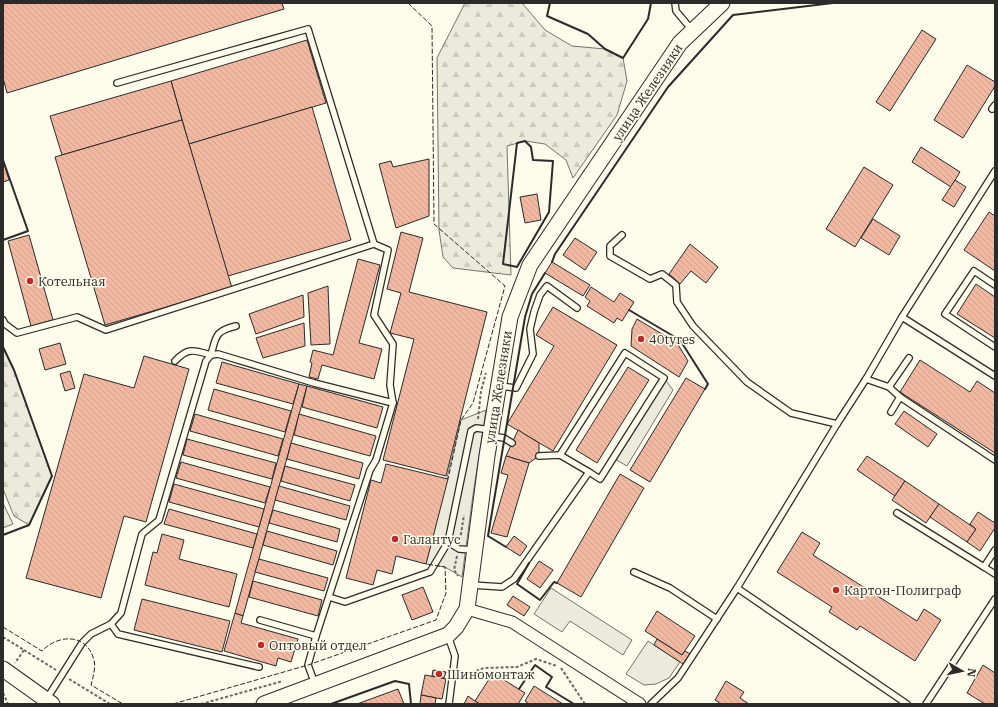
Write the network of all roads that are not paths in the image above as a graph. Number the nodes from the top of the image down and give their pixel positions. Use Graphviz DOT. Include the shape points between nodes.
graph roads {
  1 [pos="675,3"];
  2 [pos="722,3"];
  3 [pos="692,30"];
  4 [pos="117,83"];
  5 [pos="995,171"];
  6 [pos="622,235"];
  7 [pos="374,244"];
  8 [pos="995,285"];
  9 [pos="577,308"];
  10 [pos="902,317"];
  11 [pos="3,320"];
  12 [pos="236,326"];
  13 [pos="995,347"];
  14 [pos="211,356"];
  15 [pos="908,358"];
  16 [pos="175,361"];
  17 [pos="995,376"];
  18 [pos="866,379"];
  19 [pos="499,386"];
  20 [pos="889,388"];
  21 [pos="900,397"];
  22 [pos="393,403"];
  23 [pos="891,412"];
  24 [pos="837,424"];
  25 [pos="491,433"];
  26 [pos="512,443"];
  27 [pos="560,455"];
  28 [pos="539,456"];
  29 [pos="995,460"];
  30 [pos="589,472"];
  31 [pos="897,513"];
  32 [pos="448,542"];
  33 [pos="475,550"];
  34 [pos="995,550"];
  35 [pos="984,567"];
  36 [pos="634,572"];
  37 [pos="995,574"];
  38 [pos="472,585"];
  39 [pos="737,588"];
  40 [pos="329,597"];
  41 [pos="995,599"];
  42 [pos="467,608"];
  43 [pos="717,619"];
  44 [pos="260,620"];
  45 [pos="111,624"];
  46 [pos="448,635"];
  47 [pos="316,636"];
  48 [pos="259,667"];
  49 [pos="5,671"];
  50 [pos="315,685"];
  51 [pos="30,698"];
  52 [pos="49,702"];
  53 [pos="264,704"];
  54 [pos="449,704"];
  55 [pos="640,704"];
  56 [pos="651,704"];
  57 [pos="907,704"];
  58 [pos="926,704"];
  1 -- 3 [label="lane" via="676,11"];
  2 -- 3 [label="street, улица Железняки"];
  3 -- 19 [label="street, улица Железняки" via="680,43 530,265 510,317"];
  4 -- 7 [label="lane" via="308,29"];
  5 -- 10 [label="lane"];
  6 -- 24 [label="lane" via="610,246 610,256 650,278 662,274 676,285 677,302 694,326 747,382 791,413"];
  7 -- 11 [label="lane" via="106,330 77,317 17,333"];
  7 -- 22 [label="lane" via="388,250 374,315 393,344 390,385"];
  8 -- 13 [label="lane" via="974,271 945,314"];
  9 -- 19 [label="lane" via="547,286 540,295 530,329 533,354 516,388"];
  10 -- 17 [label="lane"];
  10 -- 18 [label="lane"];
  12 -- 14 [label="lane" via="222,329 216,335"];
  14 -- 16 [label="lane" via="194,350 182,353"];
  14 -- 22 [label="lane" via="218,354 314,383"];
  14 -- 45 [label="lane" via="206,361 158,520 142,534 121,613"];
  15 -- 20 [label="lane"];
  18 -- 20 [label="lane"];
  18 -- 24 [label="lane"];
  19 -- 25 [label="street, улица Железняки"];
  20 -- 21 [label="lane"];
  21 -- 23 [label="lane"];
  21 -- 29 [label="lane"];
  22 -- 40 [label="lane"];
  24 -- 39 [label="lane"];
  25 -- 26 [label="lane"];
  25 -- 32 [label="lane" via="476,428 471,431"];
  25 -- 33 [label="street, улица Железняки"];
  27 -- 28 [label="lane"];
  27 -- 30 [label="lane"];
  27 -- 30 [label="lane" via="625,353 664,378 600,479"];
  30 -- 38 [label="lane" via="514,579 502,588"];
  31 -- 35 [label="lane"];
  32 -- 33 [label="lane" via="459,549"];
  32 -- 40 [label="lane" via="430,572 345,602"];
  33 -- 38 [label="street, улица Железняки"];
  34 -- 35 [label="lane"];
  35 -- 37 [label="lane"];
  36 -- 43 [label="lane" via="670,588"];
  38 -- 42 [label="street, улица Железняки"];
  39 -- 43 [label="lane"];
  39 -- 57 [label="lane"];
  40 -- 47 [label="lane"];
  41 -- 58 [label="lane"];
  42 -- 46 [label="street, улица Железняки"];
  42 -- 55 [label="street" via="512,622"];
  43 -- 56 [label="lane" via="678,678"];
  44 -- 47 [label="lane"];
  45 -- 48 [label="lane" via="118,634"];
  45 -- 52 [label="lane" via="91,634 82,643"];
  46 -- 50 [label="street"];
  46 -- 54 [label="lane" via="455,656"];
  47 -- 50 [label="lane" via="308,665"];
  49 -- 51 [label="street"];
  50 -- 53 [label="street"];
  51 -- 52 [label="street"];
}
